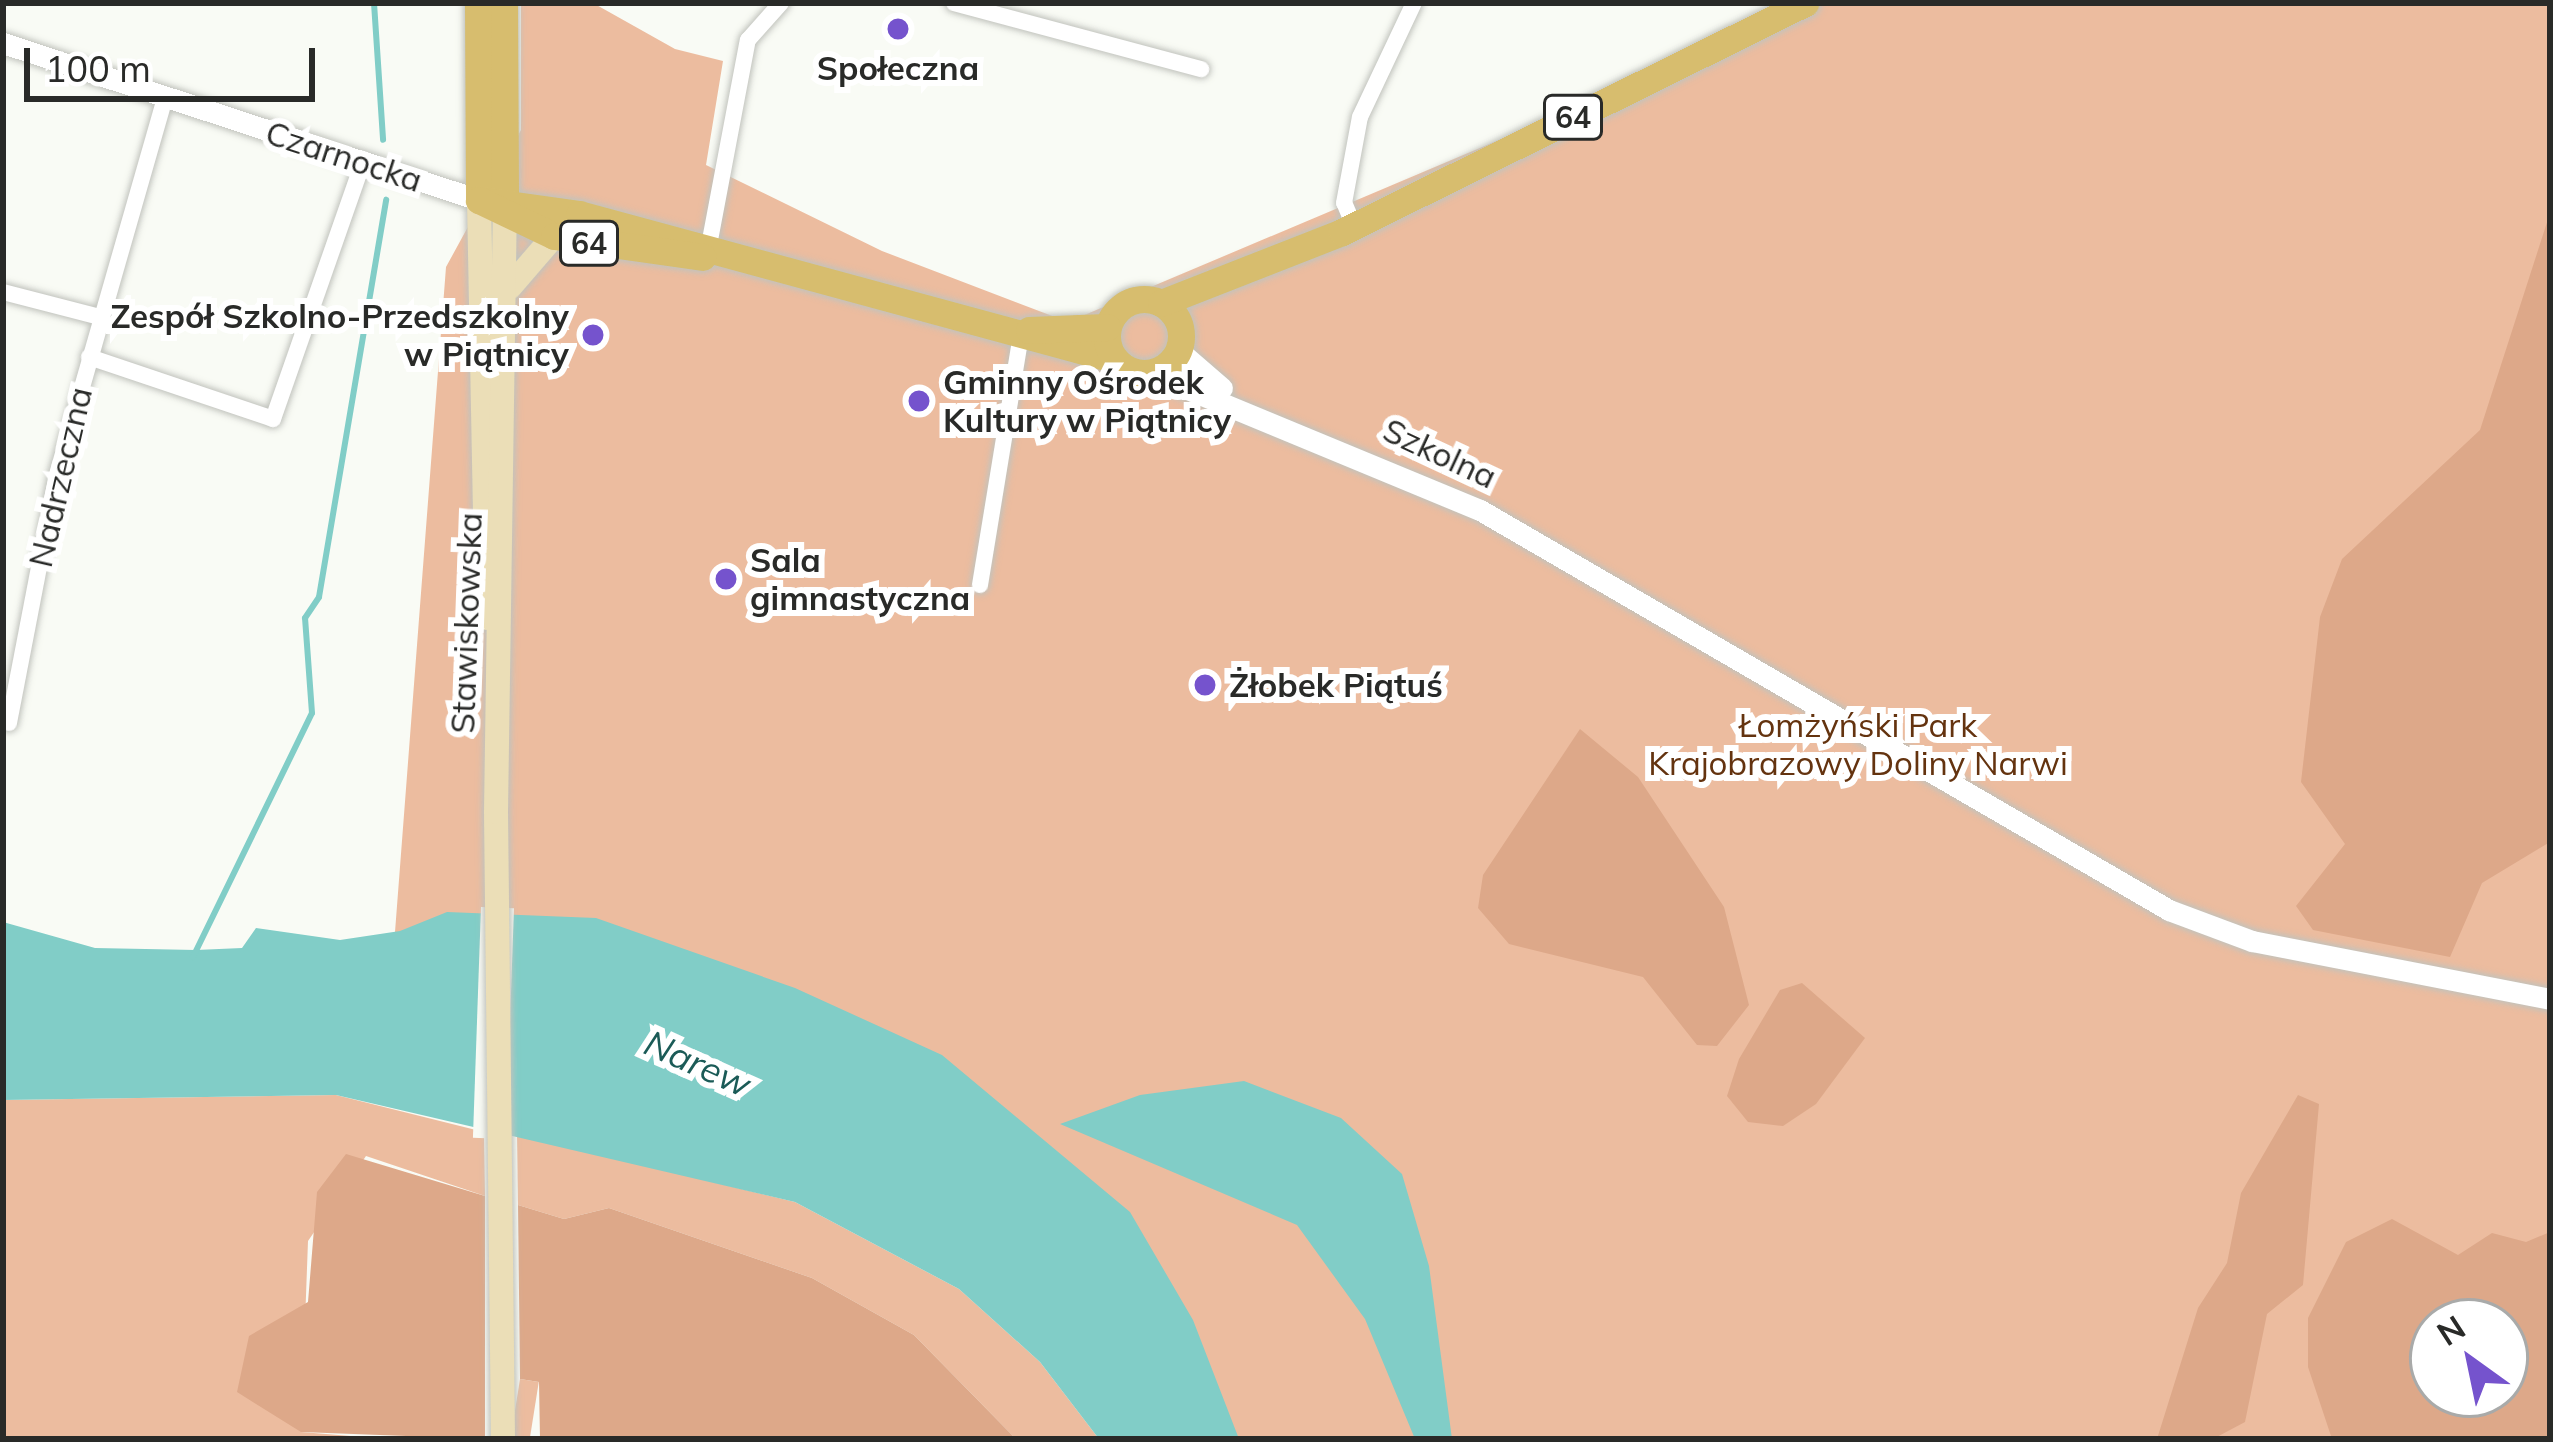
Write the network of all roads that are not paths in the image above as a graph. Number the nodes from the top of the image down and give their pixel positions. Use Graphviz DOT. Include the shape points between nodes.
graph roads {
  1 [pos="478,3"];
  2 [pos="504,3"];
  3 [pos="781,3"];
  4 [pos="953,3"];
  5 [pos="1414,3"];
  6 [pos="1804,3"];
  7 [pos="3,43"];
  8 [pos="1201,69"];
  9 [pos="165,97"];
  10 [pos="363,162"];
  11 [pos="496,204"];
  12 [pos="1348,229"];
  13 [pos="554,236"];
  14 [pos="707,257"];
  15 [pos="3,292"];
  16 [pos="506,295"];
  17 [pos="1161,303"];
  18 [pos="100,317"];
  19 [pos="977,326"];
  20 [pos="1106,327"];
  21 [pos="1020,340"];
  22 [pos="1179,340"];
  23 [pos="89,357"];
  24 [pos="1113,358"];
  25 [pos="1150,373"];
  26 [pos="1258,410"];
  27 [pos="980,584"];
  28 [pos="9,723"];
  29 [pos="496,768"];
  30 [pos="2550,999"];
  31 [pos="503,1439"];
  1 -- 11 [label="main road, Stawiskowska"];
  2 -- 11 [label="main road, Stawiskowska"];
  3 -- 14 [label="street" via="748,40"];
  4 -- 8 [label="street"];
  5 -- 12 [label="street" via="1360,117 1344,203"];
  6 -- 12 [label="main road, 64"];
  7 -- 9 [label="street, Czarnocka"];
  9 -- 10 [label="street, Czarnocka"];
  9 -- 18 [label="street, Nadrzeczna"];
  10 -- 11 [label="street, Czarnocka"];
  10 -- 23 [label="street" via="273,419"];
  11 -- 13 [label="main road, 64"];
  11 -- 14 [label="main road, 64"];
  11 -- 16 [label="main road, Stawiskowska"];
  11 -- 29 [label="main road, Stawiskowska"];
  12 -- 17 [label="main road, 64"];
  12 -- 22 [label="main road, 64"];
  13 -- 14 [label="main road, 64"];
  13 -- 16 [label="main road" via="525,259"];
  14 -- 19 [label="main road, 64"];
  15 -- 18 [label="street"];
  16 -- 29 [label="main road, Stawiskowska"];
  17 -- 20 [label="main road, 64" via="1132,302"];
  17 -- 22 [label="main road"];
  18 -- 23 [label="street, Nadrzeczna"];
  19 -- 20 [label="main road, 64"];
  19 -- 21 [label="main road, 64"];
  20 -- 24 [label="main road"];
  21 -- 24 [label="main road, 64"];
  21 -- 27 [label="street"];
  22 -- 25 [label="main road, 64"];
  22 -- 26 [label="street, Szkolna"];
  23 -- 28 [label="street, Nadrzeczna"];
  24 -- 25 [label="main road, 64"];
  25 -- 26 [label="street, Szkolna"];
  26 -- 30 [label="street, Szkolna" via="1588,568 2169,910 2252,941"];
  29 -- 31 [label="main road"];
}
